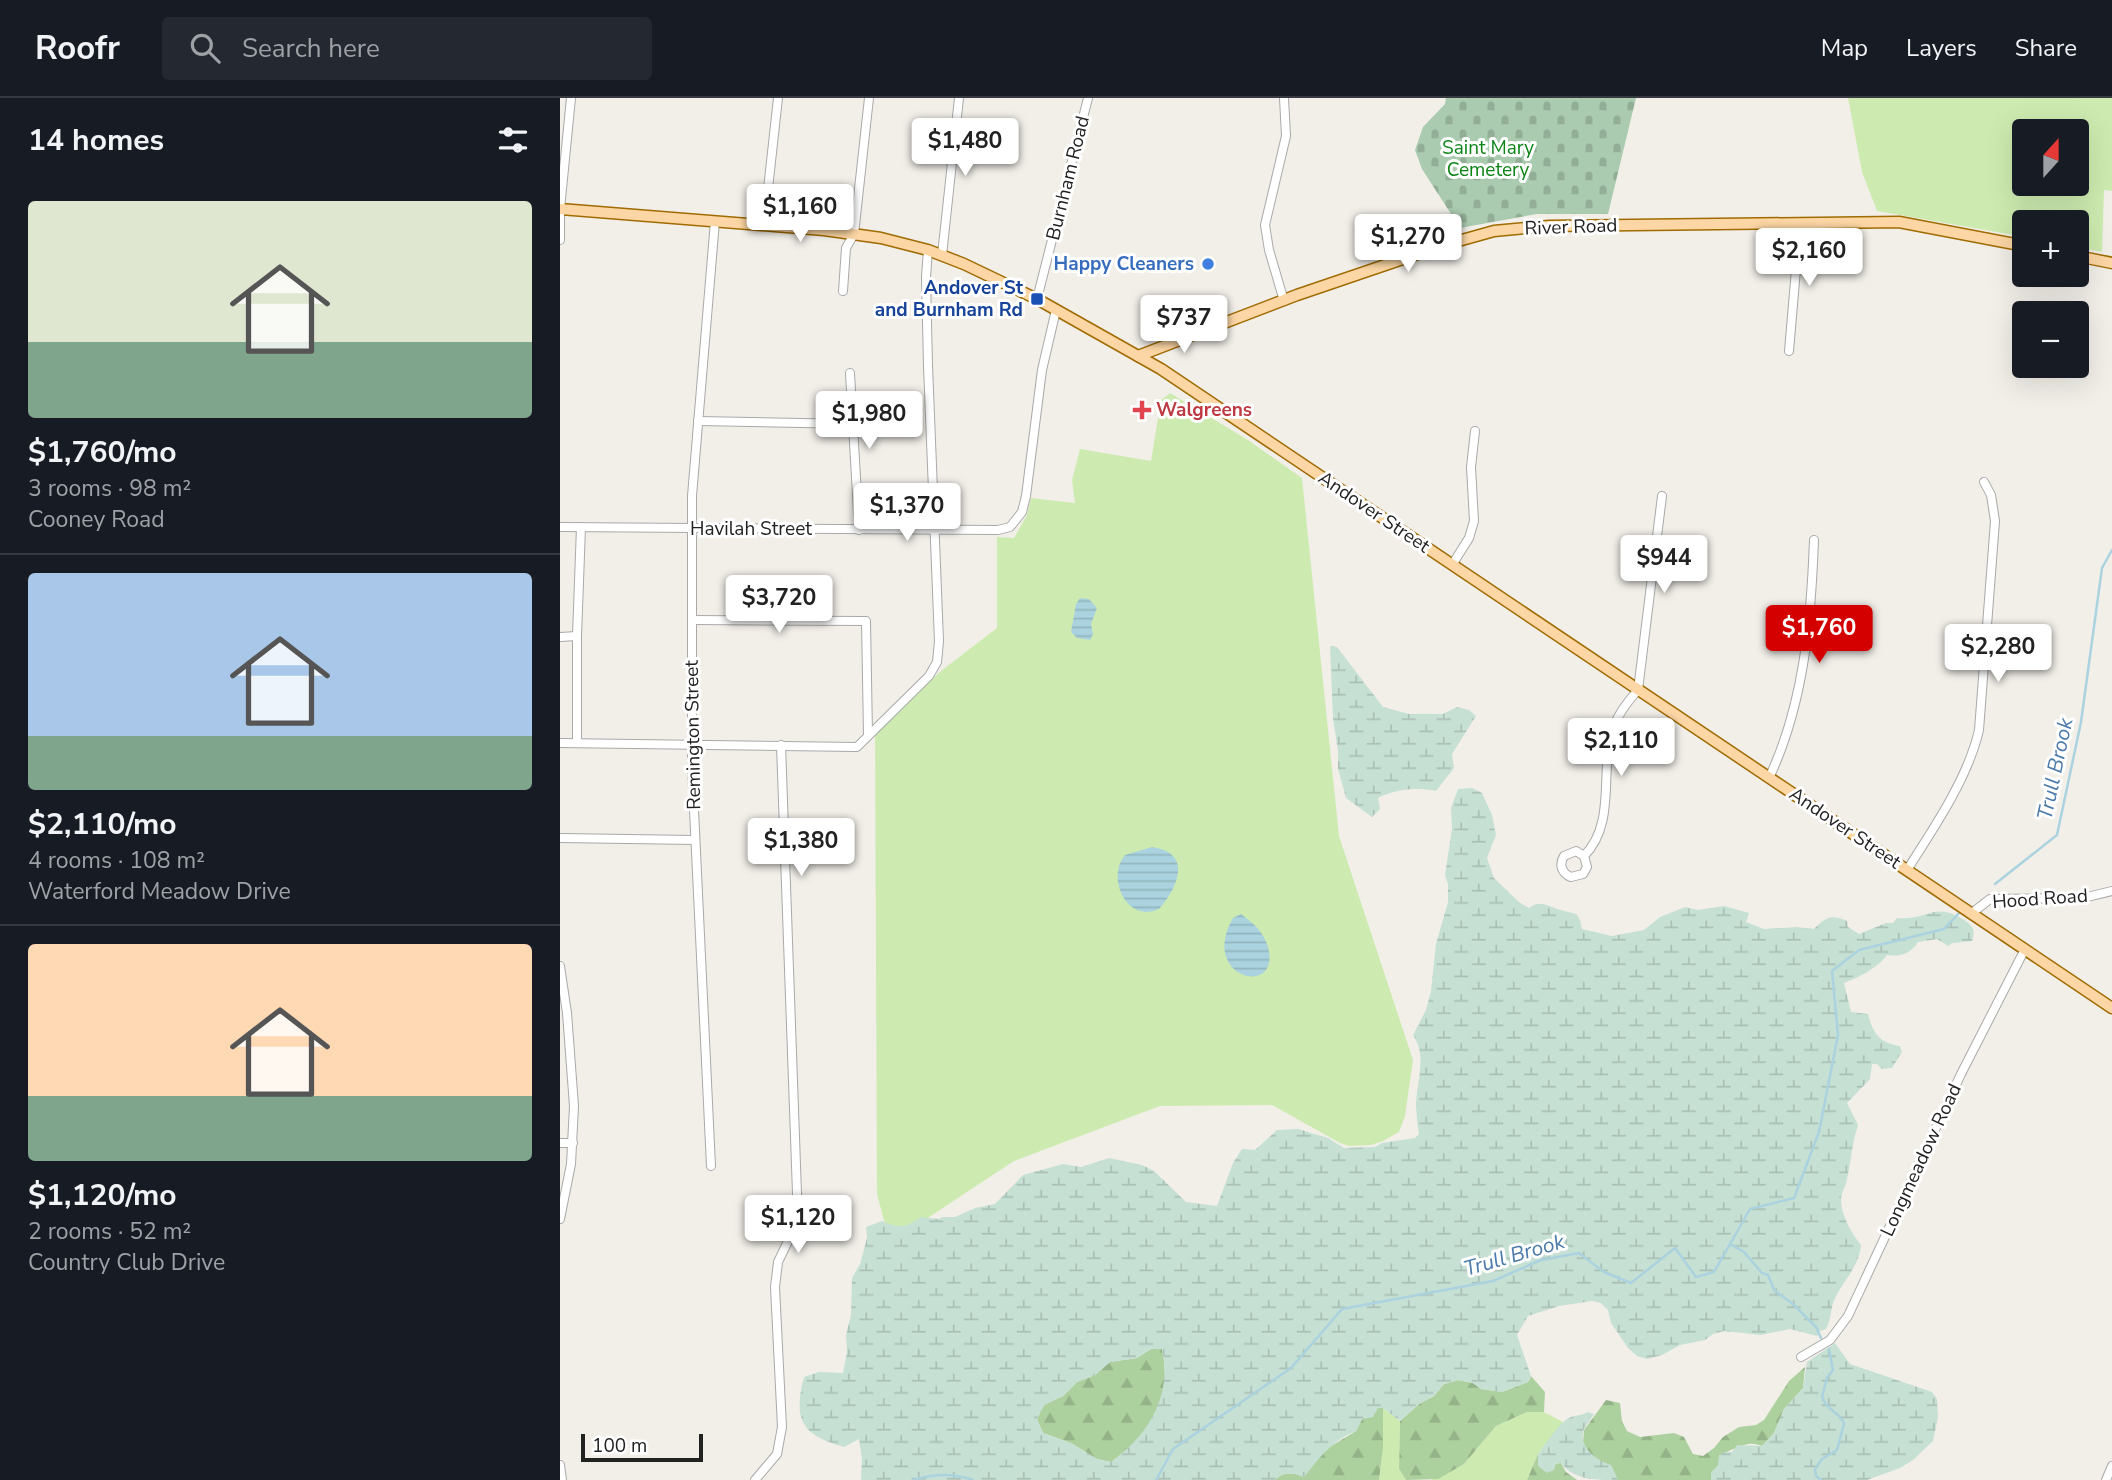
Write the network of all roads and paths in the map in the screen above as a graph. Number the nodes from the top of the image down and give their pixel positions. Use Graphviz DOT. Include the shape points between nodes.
graph roads {
  1 [pos="571,98"];
  2 [pos="778,98"];
  3 [pos="869,98"];
  4 [pos="959,98"];
  5 [pos="1088,98"];
  6 [pos="1284,98"];
  7 [pos="560,209"];
  8 [pos="715,221"];
  9 [pos="1800,223"];
  10 [pos="764,225"];
  11 [pos="854,234"];
  12 [pos="560,240"];
  13 [pos="2012,244"];
  14 [pos="928,250"];
  15 [pos="942,255"];
  16 [pos="2089,258"];
  17 [pos="2112,263"];
  18 [pos="843,291"];
  19 [pos="1037,299"];
  20 [pos="1284,301"];
  21 [pos="1056,310"];
  22 [pos="1789,351"];
  23 [pos="1138,356"];
  24 [pos="850,373"];
  25 [pos="698,421"];
  26 [pos="853,424"];
  27 [pos="1475,431"];
  28 [pos="1984,482"];
  29 [pos="1662,496"];
  30 [pos="560,527"];
  31 [pos="581,527"];
  32 [pos="692,528"];
  33 [pos="934,528"];
  34 [pos="859,530"];
  35 [pos="1814,540"];
  36 [pos="1452,565"];
  37 [pos="692,620"];
  38 [pos="577,636"];
  39 [pos="560,637"];
  40 [pos="1638,690"];
  41 [pos="868,735"];
  42 [pos="560,743"];
  43 [pos="577,743"];
  44 [pos="692,744"];
  45 [pos="781,745"];
  46 [pos="1769,778"];
  47 [pos="560,838"];
  48 [pos="695,840"];
  49 [pos="1584,856"];
  50 [pos="1907,870"];
  51 [pos="2112,891"];
  52 [pos="1972,913"];
  53 [pos="2025,949"];
  54 [pos="560,967"];
  55 [pos="2112,1008"];
  56 [pos="560,1143"];
  57 [pos="573,1143"];
  58 [pos="711,1166"];
  59 [pos="560,1219"];
  60 [pos="1801,1357"];
  61 [pos="560,1465"];
  62 [pos="2112,1466"];
  63 [pos="562,1480"];
  64 [pos="755,1480"];
  65 [pos="2106,1480"];
  1 -- 7 [label="street"];
  2 -- 10 [label="street"];
  3 -- 11 [label="street"];
  4 -- 15 [label="street"];
  5 -- 19 [label="street, Burnham Road"];
  6 -- 20 [label="street" via="1286,136 1265,225"];
  7 -- 8 [label="main road, Andover Street"];
  7 -- 12 [label="street"];
  8 -- 10 [label="main road, Andover Street"];
  8 -- 25 [label="street, Remington Street"];
  9 -- 13 [label="main road, River Road" via="1899,222"];
  9 -- 20 [label="main road, River Road" via="1549,226 1494,231"];
  9 -- 22 [label="street"];
  10 -- 11 [label="main road, Andover Street"];
  11 -- 14 [label="main road, Andover Street"];
  11 -- 18 [label="street" via="846,248"];
  14 -- 15 [label="main road, Andover Street"];
  14 -- 33 [label="street"];
  15 -- 19 [label="main road, Andover Street"];
  16 -- 17 [label="main road"];
  19 -- 21 [label="main road, Andover Street"];
  20 -- 23 [label="main road, River Road"];
  21 -- 23 [label="main road, Andover Street"];
  21 -- 33 [label="street, Havilah Street" via="1042,370 1023,512 1006,529"];
  23 -- 36 [label="main road, Andover Street"];
  24 -- 26 [label="street"];
  25 -- 26 [label="street"];
  25 -- 32 [label="street, Remington Street"];
  26 -- 34 [label="street"];
  27 -- 36 [label="street" via="1471,467 1474,521"];
  28 -- 50 [label="street" via="1995,521 1979,730 1965,773"];
  29 -- 40 [label="street"];
  30 -- 31 [label="street, Havilah Street"];
  31 -- 32 [label="street, Havilah Street"];
  31 -- 38 [label="street"];
  32 -- 34 [label="street, Havilah Street"];
  32 -- 37 [label="street, Remington Street"];
  33 -- 34 [label="street, Havilah Street"];
  33 -- 41 [label="street" via="937,662 929,676"];
  35 -- 46 [label="street" via="1805,662"];
  36 -- 40 [label="main road, Andover Street"];
  37 -- 41 [label="street" via="866,621"];
  37 -- 44 [label="street, Remington Street"];
  38 -- 39 [label="street"];
  38 -- 43 [label="street"];
  40 -- 46 [label="main road, Andover Street"];
  40 -- 49 [label="street" via="1613,728 1602,822"];
  41 -- 45 [label="street" via="857,747"];
  42 -- 43 [label="street"];
  43 -- 44 [label="street"];
  44 -- 45 [label="street"];
  44 -- 48 [label="street, Remington Street"];
  45 -- 64 [label="street" via="797,1193 796,1219 778,1262 775,1287 782,1427 777,1454"];
  46 -- 50 [label="main road, Andover Street"];
  47 -- 48 [label="street"];
  48 -- 58 [label="street, Remington Street"];
  50 -- 52 [label="main road, Andover Street"];
  51 -- 52 [label="street, Hood Road" via="2082,898 1990,899"];
  52 -- 53 [label="main road, Andover Street"];
  53 -- 55 [label="main road, Andover Street"];
  53 -- 60 [label="street, Longmeadow Road" via="1847,1317 1830,1340"];
  54 -- 57 [label="street" via="574,1106"];
  56 -- 57 [label="street"];
  57 -- 59 [label="street"];
  61 -- 63 [label="street"];
  62 -- 65 [label="street"];
}
